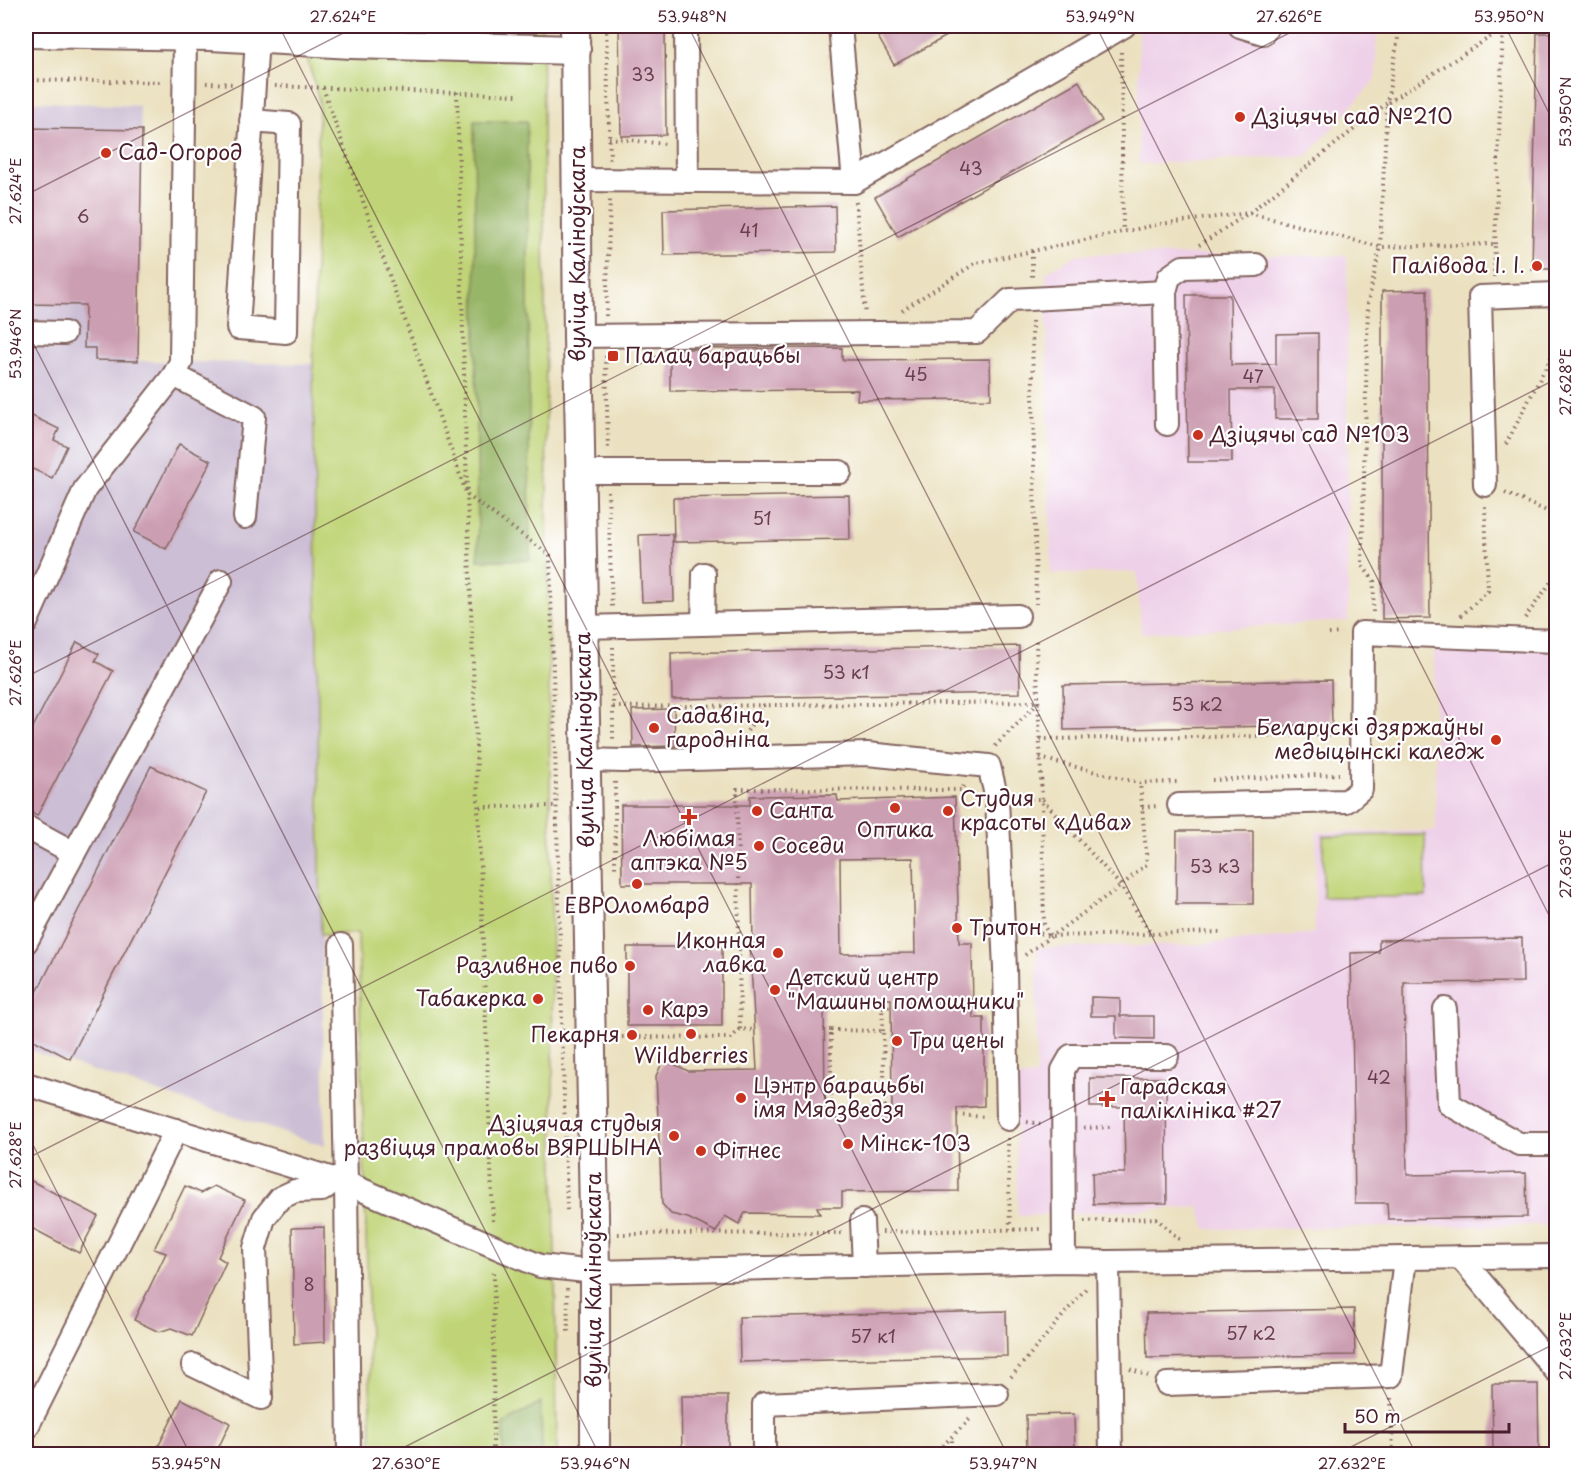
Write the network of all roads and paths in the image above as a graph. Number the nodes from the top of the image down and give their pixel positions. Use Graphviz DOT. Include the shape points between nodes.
graph roads {
  1 [pos="686,26"];
  2 [pos="840,26"];
  3 [pos="1122,26"];
  4 [pos="1240,26"];
  5 [pos="1268,26"];
  6 [pos="1400,26"];
  7 [pos="1502,28"];
  8 [pos="203,32"];
  9 [pos="26,33"];
  10 [pos="349,35"];
  11 [pos="576,38"];
  12 [pos="256,39"];
  13 [pos="323,88"];
  14 [pos="457,93"];
  15 [pos="1387,103"];
  16 [pos="251,122"];
  17 [pos="609,138"];
  18 [pos="668,145"];
  19 [pos="577,180"];
  20 [pos="687,181"];
  21 [pos="854,182"];
  22 [pos="1250,213"];
  23 [pos="1122,232"];
  24 [pos="1495,244"];
  25 [pos="1380,247"];
  26 [pos="1192,249"];
  27 [pos="1032,251"];
  28 [pos="1256,265"];
  29 [pos="1165,292"];
  30 [pos="1557,294"];
  31 [pos="1494,296"];
  32 [pos="1032,300"];
  33 [pos="26,332"];
  34 [pos="64,333"];
  35 [pos="867,333"];
  36 [pos="578,336"];
  37 [pos="1557,348"];
  38 [pos="174,375"];
  39 [pos="1167,424"];
  40 [pos="580,472"];
  41 [pos="840,472"];
  42 [pos="1485,484"];
  43 [pos="468,495"];
  44 [pos="1557,515"];
  45 [pos="245,517"];
  46 [pos="704,574"];
  47 [pos="1557,575"];
  48 [pos="221,581"];
  49 [pos="1027,611"];
  50 [pos="26,623"];
  51 [pos="703,624"];
  52 [pos="583,627"];
  53 [pos="1373,633"];
  54 [pos="1438,636"];
  55 [pos="1511,639"];
  56 [pos="1036,641"];
  57 [pos="1557,641"];
  58 [pos="1039,702"];
  59 [pos="764,705"];
  60 [pos="613,707"];
  61 [pos="1361,735"];
  62 [pos="1040,739"];
  63 [pos="731,757"];
  64 [pos="1040,758"];
  65 [pos="585,760"];
  66 [pos="975,765"];
  67 [pos="1361,773"];
  68 [pos="1210,780"];
  69 [pos="1186,781"];
  70 [pos="1140,783"];
  71 [pos="962,789"];
  72 [pos="1020,799"];
  73 [pos="1042,799"];
  74 [pos="1179,805"];
  75 [pos="556,806"];
  76 [pos="480,807"];
  77 [pos="26,828"];
  78 [pos="74,853"];
  79 [pos="1121,886"];
  80 [pos="1220,932"];
  81 [pos="1151,934"];
  82 [pos="1050,936"];
  83 [pos="26,942"];
  84 [pos="341,945"];
  85 [pos="1005,969"];
  86 [pos="904,1006"];
  87 [pos="1445,1009"];
  88 [pos="740,1029"];
  89 [pos="755,1030"];
  90 [pos="823,1030"];
  91 [pos="831,1030"];
  92 [pos="883,1030"];
  93 [pos="615,1037"];
  94 [pos="1167,1056"];
  95 [pos="26,1084"];
  96 [pos="885,1109"];
  97 [pos="841,1114"];
  98 [pos="957,1115"];
  99 [pos="1008,1119"];
  100 [pos="176,1130"];
  101 [pos="1557,1144"];
  102 [pos="341,1182"];
  103 [pos="567,1222"];
  104 [pos="862,1227"];
  105 [pos="1063,1228"];
  106 [pos="1010,1229"];
  107 [pos="614,1234"];
  108 [pos="1191,1240"];
  109 [pos="494,1246"];
  110 [pos="1557,1256"];
  111 [pos="1460,1257"];
  112 [pos="1405,1258"];
  113 [pos="1064,1261"];
  114 [pos="864,1266"];
  115 [pos="567,1269"];
  116 [pos="1101,1271"];
  117 [pos="595,1272"];
  118 [pos="568,1339"];
  119 [pos="1110,1361"];
  120 [pos="193,1365"];
  121 [pos="1557,1371"];
  122 [pos="1391,1376"];
  123 [pos="1167,1384"];
  124 [pos="997,1394"];
  125 [pos="26,1429"];
  126 [pos="952,1437"];
  127 [pos="349,1455"];
  128 [pos="494,1455"];
  129 [pos="595,1455"];
  130 [pos="764,1455"];
  131 [pos="934,1455"];
  132 [pos="952,1455"];
  133 [pos="1111,1455"];
  134 [pos="1393,1455"];
  1 -- 20 [label="street"];
  2 -- 21 [label="street"];
  3 -- 21 [label="street"];
  3 -- 23 [label="path"];
  4 -- 5 [label="street" via="1263,33"];
  6 -- 15 [label="path"];
  7 -- 15 [label="path"];
  7 -- 24 [label="path"];
  8 -- 9 [label="main road"];
  8 -- 12 [label="main road"];
  8 -- 38 [label="street" via="181,362"];
  10 -- 11 [label="main road" via="515,50"];
  10 -- 12 [label="main road"];
  11 -- 19 [label="main road, вуліца Каліноўскага"];
  12 -- 16 [label="street"];
  13 -- 43 [label="path"];
  14 -- 43 [label="path"];
  15 -- 22 [label="path"];
  15 -- 25 [label="path"];
  16 -- 16 [label="street" via="238,328 286,332 289,124"];
  17 -- 18 [label="path"];
  19 -- 20 [label="street"];
  19 -- 36 [label="main road, вуліца Каліноўскага"];
  20 -- 21 [label="street"];
  21 -- 35 [label="path"];
  22 -- 23 [label="path"];
  22 -- 25 [label="path"];
  22 -- 26 [label="path"];
  23 -- 27 [label="path"];
  24 -- 25 [label="path"];
  24 -- 31 [label="path"];
  25 -- 53 [label="path" via="1368,303 1362,553 1362,565 1374,581"];
  27 -- 32 [label="path"];
  27 -- 35 [label="path" via="976,263"];
  28 -- 29 [label="street" via="1184,267 1169,277"];
  29 -- 32 [label="street"];
  29 -- 39 [label="street"];
  30 -- 31 [label="street"];
  31 -- 42 [label="street" via="1480,297"];
  32 -- 35 [label="street" via="1010,300 977,332"];
  32 -- 49 [label="path"];
  33 -- 34 [label="street"];
  35 -- 36 [label="street"];
  36 -- 40 [label="main road, вуліца Каліноўскага"];
  37 -- 42 [label="path"];
  38 -- 45 [label="street" via="254,417"];
  38 -- 50 [label="street" via="85,489"];
  40 -- 41 [label="street"];
  40 -- 52 [label="main road, вуліца Каліноўскага"];
  42 -- 44 [label="path"];
  42 -- 54 [label="path" via="1488,591"];
  43 -- 75 [label="path" via="549,555"];
  43 -- 76 [label="path"];
  46 -- 51 [label="street"];
  47 -- 55 [label="path"];
  48 -- 78 [label="street"];
  49 -- 51 [label="street"];
  51 -- 52 [label="street"];
  52 -- 65 [label="main road, вуліца Каліноўскага"];
  53 -- 54 [label="street"];
  53 -- 61 [label="street" via="1362,633"];
  54 -- 55 [label="street"];
  55 -- 57 [label="street"];
  56 -- 58 [label="path"];
  58 -- 59 [label="path"];
  58 -- 62 [label="path"];
  58 -- 66 [label="path"];
  59 -- 60 [label="path"];
  59 -- 63 [label="path"];
  61 -- 62 [label="path"];
  61 -- 67 [label="street"];
  62 -- 64 [label="path"];
  63 -- 65 [label="street"];
  63 -- 66 [label="street" via="867,754"];
  64 -- 70 [label="path"];
  64 -- 73 [label="path"];
  65 -- 117 [label="main road, вуліца Каліноўскага"];
  66 -- 85 [label="street" via="989,766 997,799"];
  67 -- 68 [label="path"];
  67 -- 74 [label="street" via="1361,789 1347,801"];
  69 -- 70 [label="path"];
  70 -- 79 [label="path" via="1147,864"];
  71 -- 88 [label="path" via="737,789"];
  72 -- 73 [label="path"];
  73 -- 79 [label="path"];
  73 -- 82 [label="path" via="1044,926"];
  75 -- 76 [label="path"];
  75 -- 103 [label="path"];
  76 -- 109 [label="path"];
  77 -- 78 [label="street"];
  78 -- 83 [label="street"];
  79 -- 81 [label="path"];
  79 -- 82 [label="path"];
  80 -- 81 [label="path"];
  81 -- 82 [label="path"];
  82 -- 85 [label="path"];
  84 -- 102 [label="street"];
  85 -- 99 [label="street"];
  86 -- 92 [label="path" via="882,1007"];
  87 -- 101 [label="street" via="1449,1104 1519,1144"];
  88 -- 89 [label="path"];
  88 -- 93 [label="path" via="731,1038"];
  90 -- 91 [label="path"];
  91 -- 92 [label="path"];
  91 -- 97 [label="path" via="831,1113"];
  92 -- 96 [label="path"];
  94 -- 105 [label="street" via="1071,1056 1064,1070"];
  95 -- 100 [label="street"];
  98 -- 99 [label="path"];
  99 -- 106 [label="path"];
  100 -- 102 [label="street"];
  100 -- 125 [label="street"];
  102 -- 109 [label="street"];
  102 -- 120 [label="street" via="280,1198 264,1218 255,1248 261,1398"];
  102 -- 127 [label="street"];
  104 -- 106 [label="path"];
  104 -- 107 [label="path"];
  104 -- 114 [label="street"];
  105 -- 106 [label="path"];
  105 -- 108 [label="path" via="1078,1221 1156,1218 1180,1240"];
  105 -- 113 [label="street"];
  109 -- 115 [label="street" via="540,1266"];
  109 -- 128 [label="path"];
  110 -- 111 [label="street"];
  111 -- 112 [label="street"];
  111 -- 121 [label="street"];
  112 -- 116 [label="street"];
  112 -- 122 [label="street"];
  113 -- 114 [label="street"];
  113 -- 116 [label="street"];
  114 -- 117 [label="street"];
  115 -- 117 [label="street"];
  115 -- 118 [label="path"];
  116 -- 119 [label="street"];
  116 -- 124 [label="path"];
  117 -- 129 [label="main road, вуліца Каліноўскага"];
  119 -- 123 [label="path"];
  119 -- 133 [label="street"];
  122 -- 123 [label="street"];
  122 -- 134 [label="path"];
  124 -- 126 [label="path"];
  124 -- 130 [label="street" via="764,1404"];
  126 -- 131 [label="path"];
  126 -- 132 [label="path"];
}
